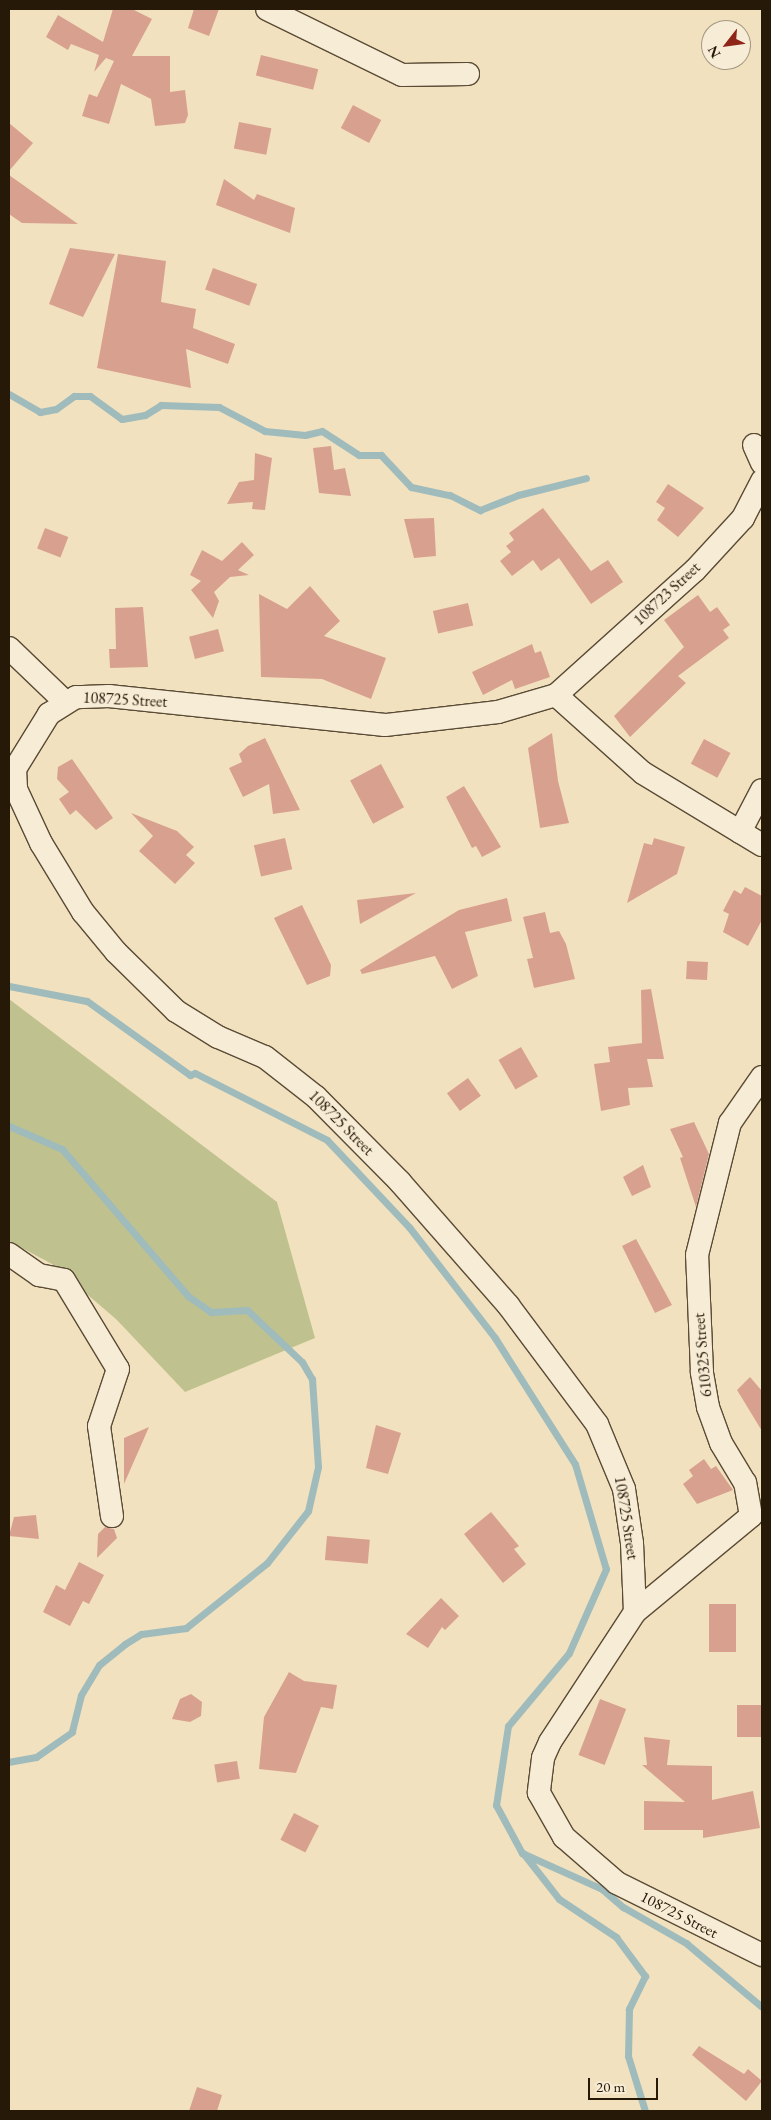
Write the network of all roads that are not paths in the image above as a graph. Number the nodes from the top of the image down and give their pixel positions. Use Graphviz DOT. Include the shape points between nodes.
graph roads {
  1 [pos="267,9"];
  2 [pos="468,74"];
  3 [pos="762,481"];
  4 [pos="9,648"];
  5 [pos="556,695"];
  6 [pos="64,701"];
  7 [pos="762,790"];
  8 [pos="740,832"];
  9 [pos="762,845"];
  10 [pos="762,1077"];
  11 [pos="9,1254"];
  12 [pos="112,1516"];
  13 [pos="635,1612"];
  14 [pos="762,1955"];
  1 -- 2 [label="street" via="402,75"];
  3 -- 5 [label="street, 108723 Street" via="743,518 694,570"];
  4 -- 6 [label="street"];
  5 -- 6 [label="street, 108725 Street" via="498,712 384,725 109,696"];
  5 -- 8 [label="street" via="642,774"];
  6 -- 13 [label="street, 108725 Street" via="27,742 15,769 16,789 41,843 83,912 144,982 176,1011 265,1056 316,1097 400,1182 508,1305 597,1424 616,1462 632,1543"];
  7 -- 8 [label="street"];
  8 -- 9 [label="street"];
  10 -- 13 [label="street, 610325 Street" via="730,1123 697,1254 702,1372 708,1407 721,1443 744,1483 751,1516"];
  11 -- 12 [label="street" via="39,1275 64,1280 118,1370 99,1426"];
  13 -- 14 [label="street, 108725 Street" via="550,1742 539,1776 544,1807 564,1837 617,1883"];
}
